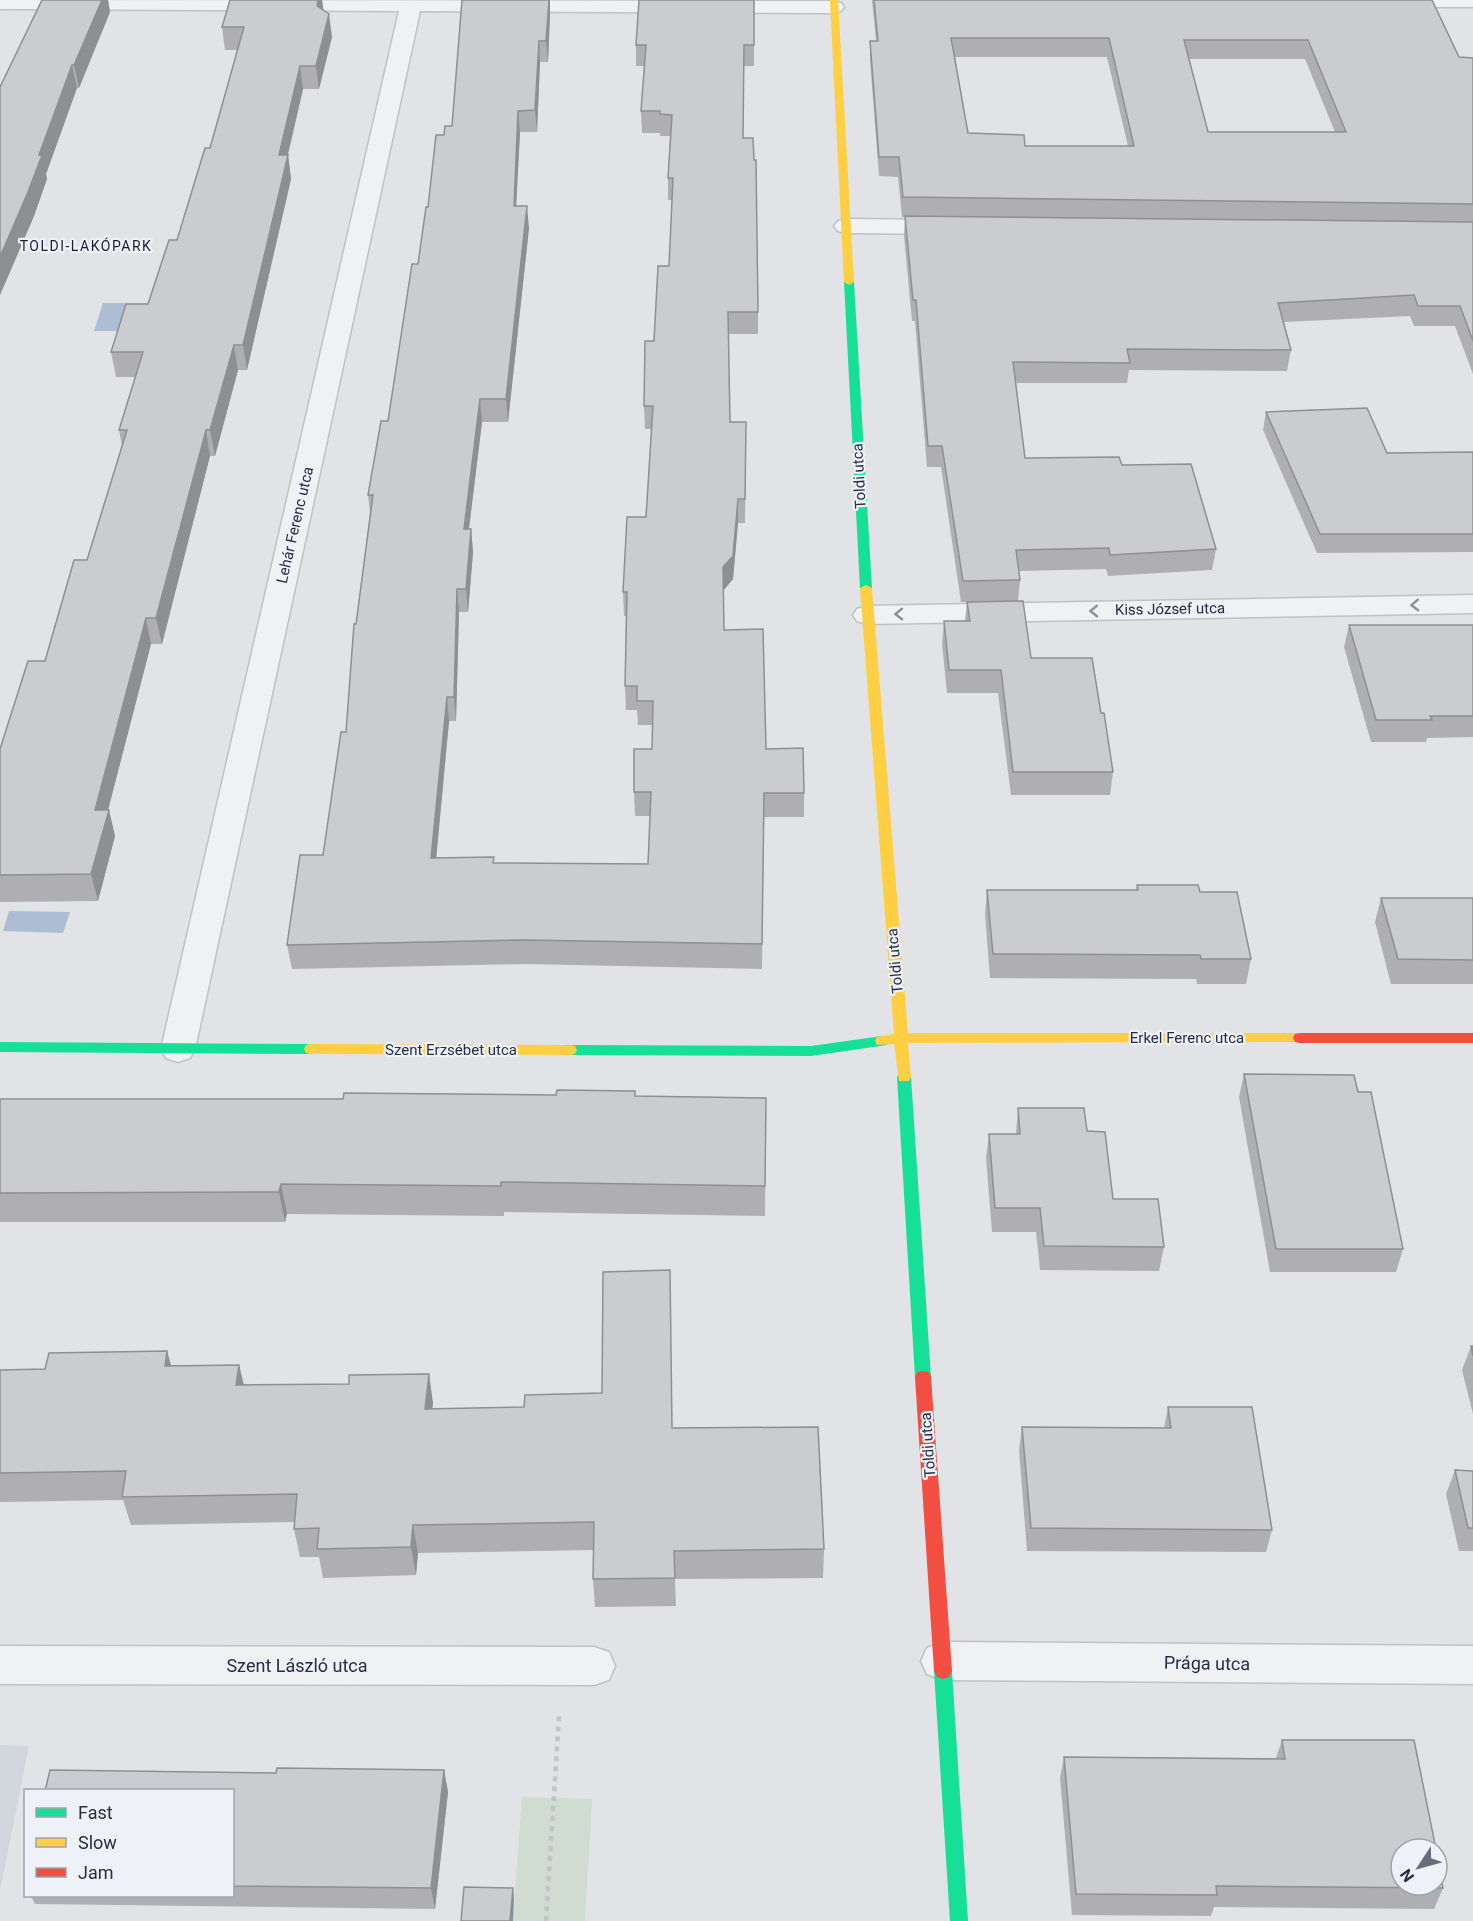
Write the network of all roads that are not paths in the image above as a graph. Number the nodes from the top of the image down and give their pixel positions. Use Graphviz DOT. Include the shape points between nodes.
graph roads {
  1 [pos="1367,1"];
  2 [pos="1473,2"];
  3 [pos="0,3"];
  4 [pos="412,3"];
  5 [pos="834,4"];
  6 [pos="846,226"];
  7 [pos="976,227"];
  8 [pos="1473,604"];
  9 [pos="867,615"];
  10 [pos="901,1038"];
  11 [pos="1473,1038"];
  12 [pos="0,1047"];
  13 [pos="178,1049"];
  14 [pos="942,1661"];
  15 [pos="0,1665"];
  16 [pos="578,1665"];
  17 [pos="1473,1665"];
  18 [pos="958,1921"];
  1 -- 2 [label="street"];
  3 -- 4 [label="street"];
  4 -- 5 [label="street"];
  4 -- 13 [label="street, Lehár Ferenc utca"];
  5 -- 6 [label="street, Toldi utca"];
  6 -- 7 [label="street"];
  6 -- 9 [label="street, Toldi utca"];
  8 -- 9 [label="street, Kiss József utca, one-way"];
  9 -- 10 [label="street, Toldi utca"];
  10 -- 11 [label="street, Erkel Ferenc utca"];
  10 -- 13 [label="street, Szent Erzsébet utca" via="811,1051"];
  10 -- 14 [label="street, Toldi utca"];
  12 -- 13 [label="street, Szent Erzsébet utca"];
  14 -- 17 [label="street, Prága utca"];
  14 -- 18 [label="street, Toldi utca"];
  15 -- 16 [label="street, Szent László utca"];
}
